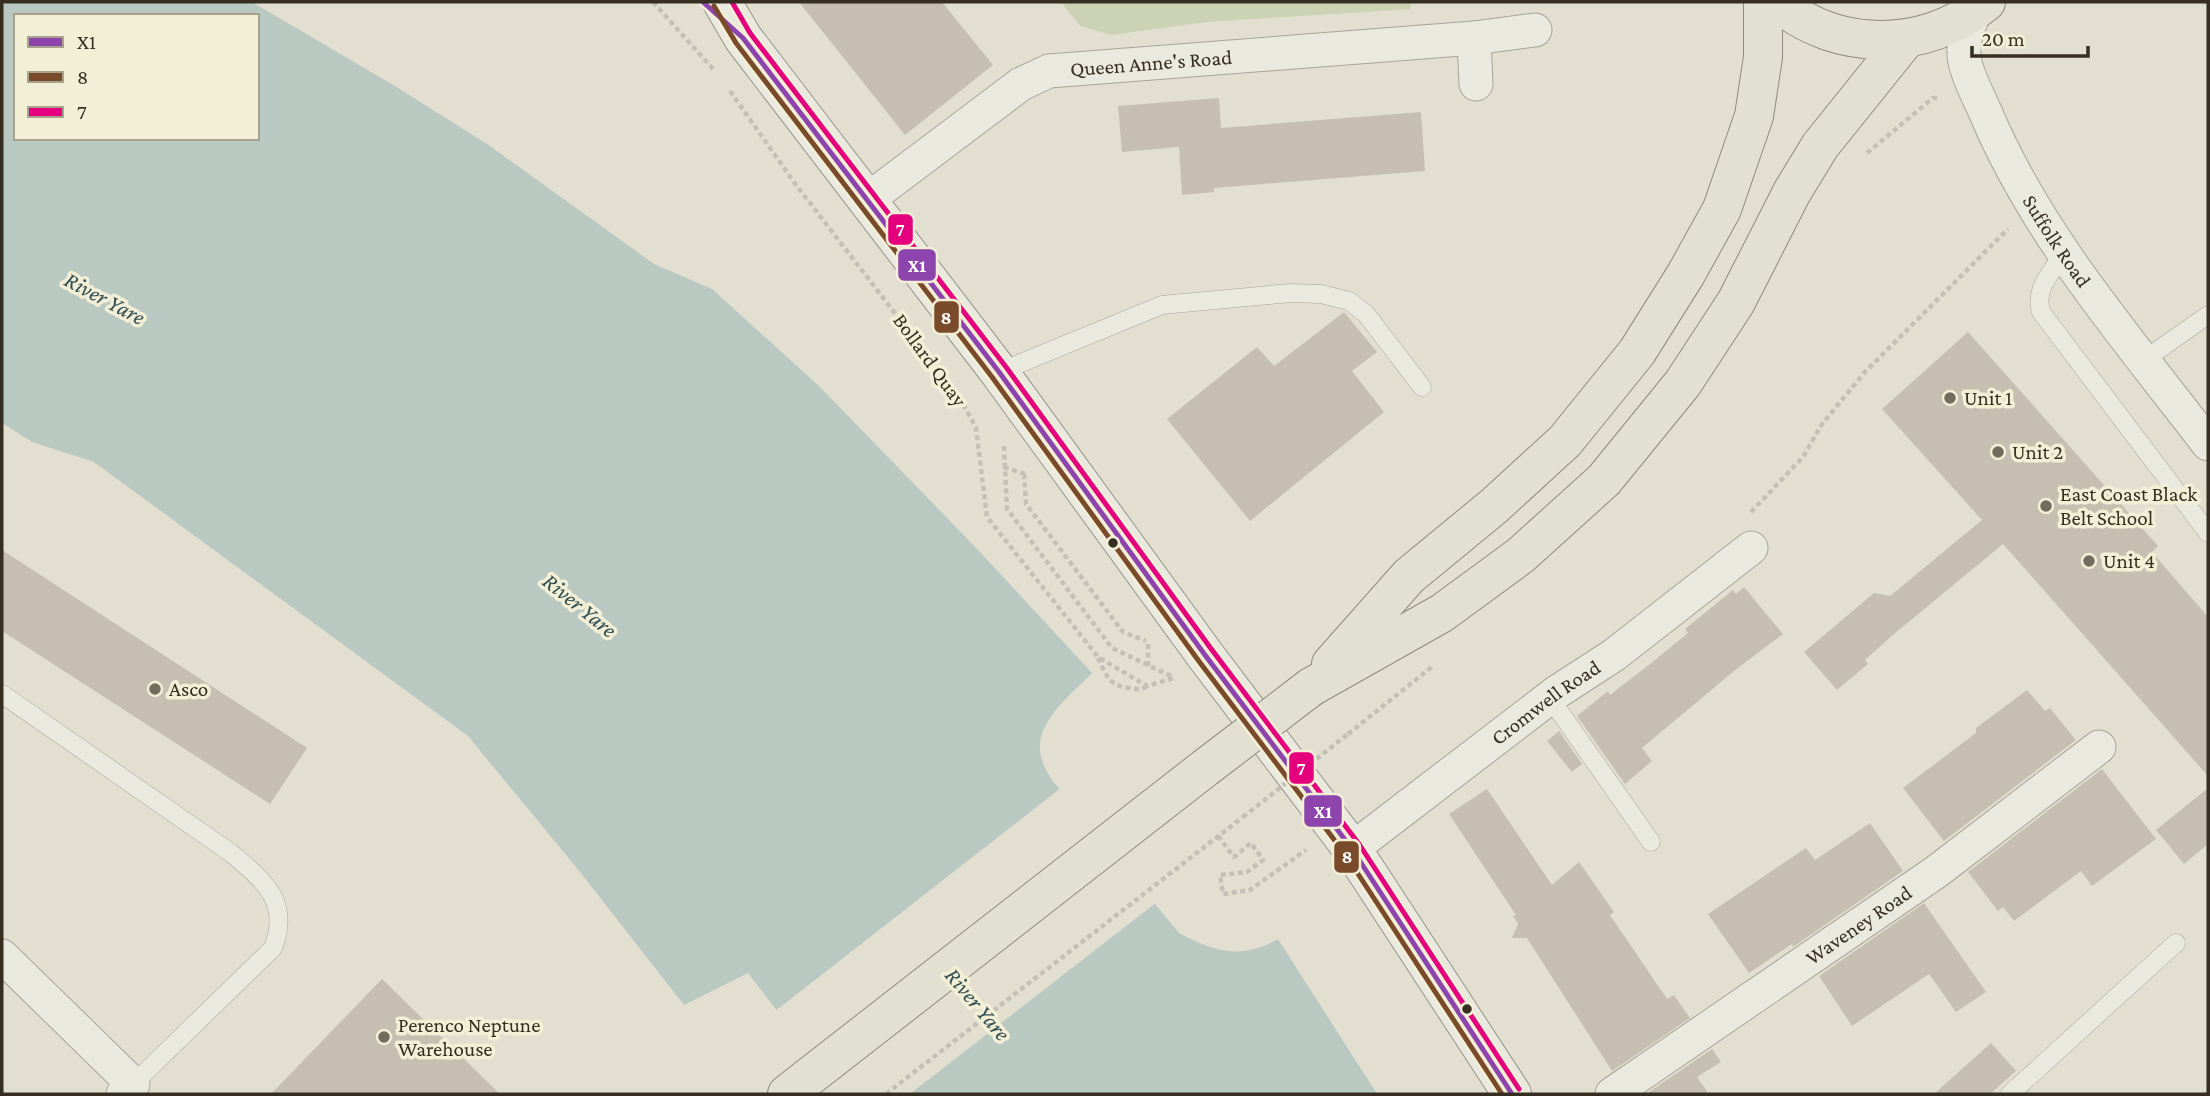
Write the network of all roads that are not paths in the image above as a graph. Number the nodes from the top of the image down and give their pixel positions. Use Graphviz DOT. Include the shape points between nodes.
graph roads {
  1 [pos="703,2"];
  2 [pos="722,2"];
  3 [pos="1763,2"];
  4 [pos="1777,2"];
  5 [pos="1981,6"];
  6 [pos="1535,30"];
  7 [pos="743,38"];
  8 [pos="1474,38"];
  9 [pos="1906,39"];
  10 [pos="1476,84"];
  11 [pos="867,200"];
  12 [pos="2063,253"];
  13 [pos="2208,315"];
  14 [pos="2144,360"];
  15 [pos="999,372"];
  16 [pos="1422,387"];
  17 [pos="2208,444"];
  18 [pos="2208,533"];
  19 [pos="1746,552"];
  20 [pos="1311,687"];
  21 [pos="2,694"];
  22 [pos="1550,698"];
  23 [pos="2099,747"];
  24 [pos="1651,842"];
  25 [pos="1352,849"];
  26 [pos="2176,943"];
  27 [pos="2,956"];
  28 [pos="128,1089"];
  29 [pos="794,1089"];
  30 [pos="1512,1094"];
  31 [pos="1612,1094"];
  32 [pos="2010,1094"];
  1 -- 7 [label="street"];
  2 -- 7 [label="street"];
  3 -- 20 [label="main road" via="1763,57 1754,116 1722,209 1637,352 1565,441 1409,576"];
  4 -- 9 [label="main road" via="1829,32 1867,40"];
  5 -- 9 [label="main road" via="1942,29"];
  5 -- 12 [label="street, Suffolk Road" via="1965,33 1965,61 1995,135"];
  6 -- 8 [label="street, Queen Anne's Road"];
  7 -- 11 [label="street"];
  8 -- 10 [label="street"];
  8 -- 11 [label="street, Queen Anne's Road" via="1049,71 1021,84"];
  9 -- 20 [label="main road" via="1820,146 1736,302 1683,383 1604,480 1521,555 1442,613"];
  11 -- 15 [label="street"];
  12 -- 14 [label="street, Suffolk Road"];
  12 -- 18 [label="lane" via="2042,287 2038,299 2041,312"];
  13 -- 14 [label="lane"];
  14 -- 17 [label="street, Suffolk Road"];
  15 -- 16 [label="lane" via="1162,305 1321,294 1349,301 1366,314"];
  15 -- 25 [label="street" via="1017,428 1205,655"];
  19 -- 22 [label="street, Cromwell Road" via="1614,655"];
  20 -- 29 [label="main road, bridge"];
  21 -- 28 [label="lane" via="231,853 261,878 277,904 280,929 273,948"];
  22 -- 24 [label="lane"];
  22 -- 25 [label="street, Cromwell Road"];
  23 -- 31 [label="street, Waveney Road" via="1936,872"];
  25 -- 30 [label="street"];
  26 -- 32 [label="lane"];
  27 -- 28 [label="street"];
}
